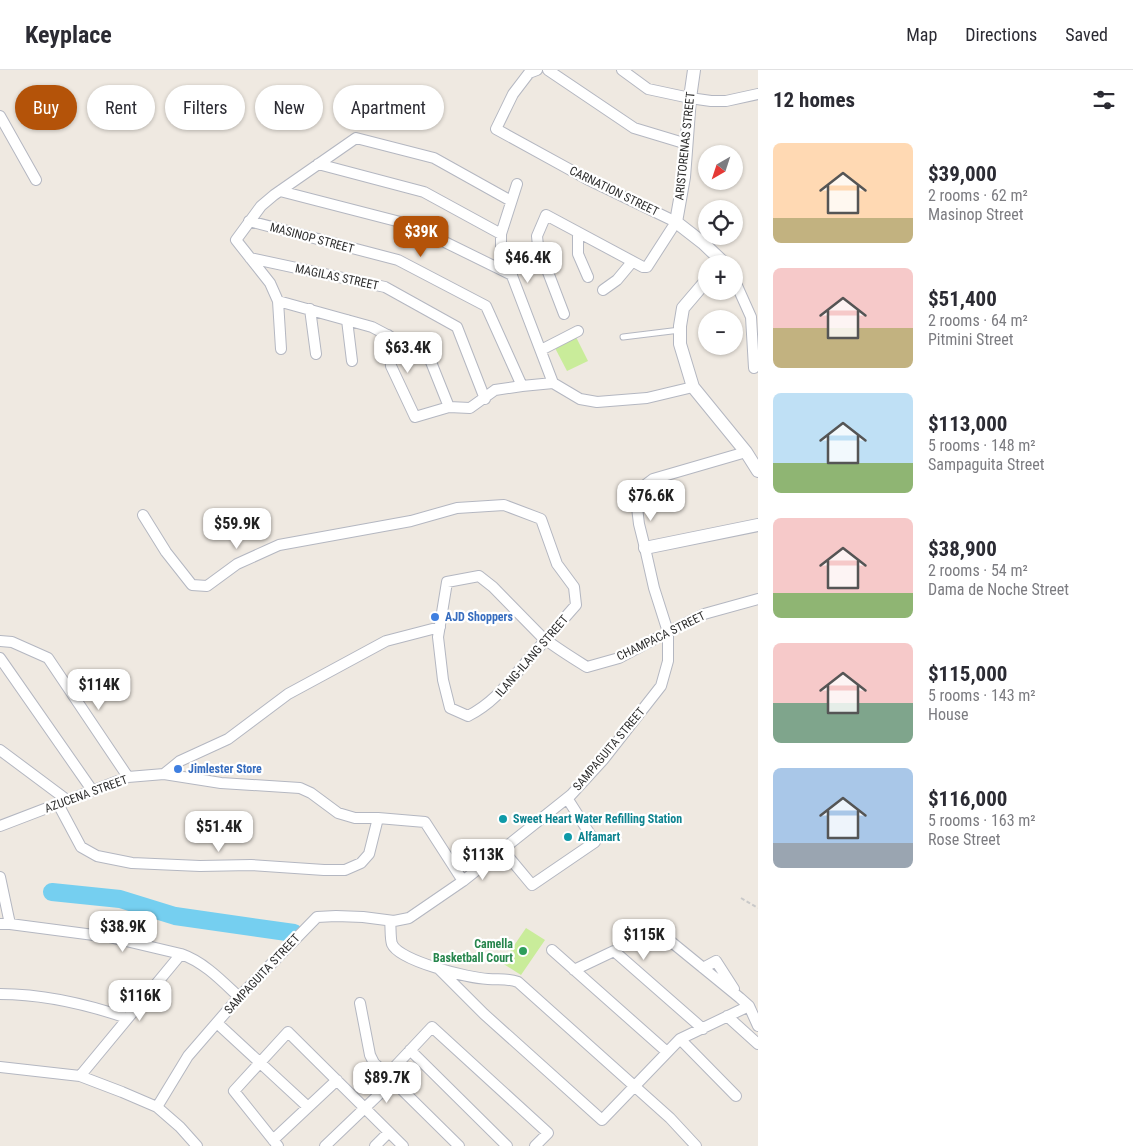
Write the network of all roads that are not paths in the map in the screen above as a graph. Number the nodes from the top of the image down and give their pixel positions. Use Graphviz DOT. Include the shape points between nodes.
graph roads {
  1 [pos="537,70"];
  2 [pos="548,70"];
  3 [pos="622,70"];
  4 [pos="694,70"];
  5 [pos="758,94"];
  6 [pos="690,98"];
  7 [pos="0,116"];
  8 [pos="686,144"];
  9 [pos="318,164"];
  10 [pos="36,180"];
  11 [pos="517,184"];
  12 [pos="280,190"];
  13 [pos="512,201"];
  14 [pos="249,221"];
  15 [pos="676,222"];
  16 [pos="578,233"];
  17 [pos="501,234"];
  18 [pos="715,255"];
  19 [pos="250,258"];
  20 [pos="632,262"];
  21 [pos="512,275"];
  22 [pos="588,277"];
  23 [pos="604,290"];
  24 [pos="698,290"];
  25 [pos="743,299"];
  26 [pos="278,301"];
  27 [pos="310,309"];
  28 [pos="564,314"];
  29 [pos="347,320"];
  30 [pos="680,330"];
  31 [pos="578,331"];
  32 [pos="388,335"];
  33 [pos="623,336"];
  34 [pos="281,349"];
  35 [pos="541,350"];
  36 [pos="316,354"];
  37 [pos="352,361"];
  38 [pos="754,368"];
  39 [pos="553,383"];
  40 [pos="522,386"];
  41 [pos="693,387"];
  42 [pos="484,399"];
  43 [pos="449,407"];
  44 [pos="746,452"];
  45 [pos="758,471"];
  46 [pos="143,516"];
  47 [pos="758,525"];
  48 [pos="644,548"];
  49 [pos="447,582"];
  50 [pos="758,599"];
  51 [pos="440,627"];
  52 [pos="668,632"];
  53 [pos="0,640"];
  54 [pos="546,640"];
  55 [pos="0,658"];
  56 [pos="0,750"];
  57 [pos="164,774"];
  58 [pos="128,777"];
  59 [pos="92,790"];
  60 [pos="567,798"];
  61 [pos="63,802"];
  62 [pos="378,818"];
  63 [pos="0,826"];
  64 [pos="502,850"];
  65 [pos="0,877"];
  66 [pos="463,881"];
  67 [pos="390,921"];
  68 [pos="5,924"];
  69 [pos="653,927"];
  70 [pos="552,950"];
  71 [pos="181,954"];
  72 [pos="437,967"];
  73 [pos="574,970"];
  74 [pos="0,994"];
  75 [pos="239,997"];
  76 [pos="360,1003"];
  77 [pos="749,1006"];
  78 [pos="727,1016"];
  79 [pos="127,1018"];
  80 [pos="216,1023"];
  81 [pos="758,1026"];
  82 [pos="702,1028"];
  83 [pos="680,1039"];
  84 [pos="758,1044"];
  85 [pos="410,1050"];
  86 [pos="666,1052"];
  87 [pos="260,1062"];
  88 [pos="0,1067"];
  89 [pos="80,1076"];
  90 [pos="390,1078"];
  91 [pos="336,1080"];
  92 [pos="635,1087"];
  93 [pos="736,1096"];
  94 [pos="308,1107"];
  95 [pos="365,1107"];
  96 [pos="157,1108"];
  97 [pos="389,1132"];
  98 [pos="275,1143"];
  99 [pos="197,1146"];
  100 [pos="325,1146"];
  101 [pos="375,1146"];
  102 [pos="403,1146"];
  103 [pos="459,1146"];
  104 [pos="507,1146"];
  105 [pos="535,1146"];
  106 [pos="696,1146"];
  1 -- 15 [label="street, CARNATION STREET" via="529,73 513,94 496,129 587,179"];
  2 -- 8 [label="street" via="634,128"];
  3 -- 6 [label="street" via="648,89"];
  4 -- 6 [label="street, ARISTORENAS STREET"];
  5 -- 6 [label="street" via="726,101"];
  6 -- 8 [label="street, ARISTORENAS STREET"];
  7 -- 10 [label="street"];
  8 -- 15 [label="street, ARISTORENAS STREET"];
  9 -- 12 [label="street"];
  9 -- 13 [label="street" via="356,138 434,158"];
  9 -- 17 [label="street" via="424,192"];
  11 -- 13 [label="street"];
  12 -- 14 [label="street"];
  12 -- 21 [label="street" via="408,224"];
  13 -- 17 [label="street"];
  14 -- 19 [label="street" via="236,240"];
  14 -- 40 [label="street, MASINOP STREET" via="398,260 486,306"];
  15 -- 18 [label="street, CARNATION STREET"];
  15 -- 20 [label="street" via="647,267"];
  16 -- 20 [label="street"];
  16 -- 22 [label="street" via="578,254"];
  16 -- 28 [label="street" via="546,215 537,236"];
  17 -- 21 [label="street" via="500,247"];
  19 -- 26 [label="street" via="270,283"];
  19 -- 42 [label="street, MAGILAS STREET" via="385,287 457,327"];
  20 -- 23 [label="street"];
  21 -- 35 [label="street"];
  24 -- 30 [label="street" via="683,308"];
  25 -- 38 [label="street" via="751,317"];
  26 -- 27 [label="street"];
  26 -- 34 [label="street"];
  27 -- 29 [label="street"];
  27 -- 36 [label="street"];
  29 -- 32 [label="street"];
  29 -- 37 [label="street"];
  30 -- 33 [label="lane"];
  30 -- 41 [label="street" via="680,344"];
  31 -- 35 [label="street"];
  32 -- 43 [label="street" via="428,357"];
  32 -- 43 [label="street" via="391,366 415,417"];
  35 -- 39 [label="street"];
  39 -- 40 [label="street"];
  39 -- 41 [label="street" via="580,399 597,402 647,398"];
  40 -- 42 [label="street" via="495,390"];
  41 -- 44 [label="street"];
  42 -- 43 [label="street" via="470,408"];
  44 -- 45 [label="street"];
  44 -- 48 [label="street, SAMPAGUITA STREET" via="653,480 641,488 636,499"];
  46 -- 54 [label="street, ILANG-ILANG STREET" via="192,585 207,586 237,564 279,545 412,521 457,508 504,505 542,519 557,564 574,587 576,605"];
  47 -- 48 [label="street"];
  48 -- 52 [label="street, SAMPAGUITA STREET"];
  49 -- 51 [label="street, ILANG-ILANG STREET"];
  49 -- 54 [label="street, CHAMPACA STREET" via="479,576"];
  50 -- 52 [label="street, CHAMPACA STREET" via="704,614"];
  51 -- 54 [label="street, ILANG-ILANG STREET" via="438,638 443,680 450,708 468,716 495,699"];
  51 -- 57 [label="street" via="386,641 288,694 228,739 180,761"];
  52 -- 54 [label="street, CHAMPACA STREET" via="620,658 587,667"];
  52 -- 60 [label="street, SAMPAGUITA STREET" via="668,661 661,686 603,760"];
  53 -- 58 [label="street" via="48,658"];
  55 -- 59 [label="street"];
  56 -- 61 [label="street"];
  57 -- 58 [label="street, AZUCENA STREET"];
  57 -- 62 [label="street, AZUCENA STREET" via="221,783 300,788 311,792 338,813 354,818"];
  58 -- 59 [label="street, AZUCENA STREET"];
  59 -- 61 [label="street, AZUCENA STREET"];
  60 -- 64 [label="street, SAMPAGUITA STREET"];
  60 -- 64 [label="street" via="595,842 532,885"];
  61 -- 62 [label="street" via="81,847 97,856 142,863 200,866 345,870 361,863 369,854"];
  61 -- 63 [label="street, AZUCENA STREET"];
  62 -- 66 [label="street, AZUCENA STREET" via="425,822"];
  64 -- 66 [label="street, SAMPAGUITA STREET"];
  65 -- 68 [label="street"];
  66 -- 67 [label="street, SAMPAGUITA STREET" via="409,918"];
  67 -- 72 [label="street" via="392,943 396,949 412,960"];
  67 -- 75 [label="street, SAMPAGUITA STREET" via="363,917 317,917"];
  68 -- 71 [label="street" via="109,937"];
  69 -- 77 [label="street" via="703,968 716,961 740,998"];
  70 -- 73 [label="street"];
  71 -- 75 [label="street" via="213,973"];
  71 -- 79 [label="street"];
  72 -- 92 [label="street" via="464,976 518,982"];
  72 -- 92 [label="street" via="484,1014 602,1120"];
  73 -- 82 [label="street" via="614,951"];
  73 -- 86 [label="street"];
  74 -- 79 [label="street" via="22,994 91,1006"];
  75 -- 80 [label="street, SAMPAGUITA STREET"];
  76 -- 90 [label="street" via="370,1055"];
  77 -- 78 [label="street"];
  77 -- 81 [label="street"];
  78 -- 82 [label="street"];
  78 -- 84 [label="street"];
  79 -- 89 [label="street"];
  80 -- 87 [label="street"];
  80 -- 96 [label="street, SAMPAGUITA STREET" via="188,1056"];
  82 -- 83 [label="street"];
  83 -- 86 [label="street"];
  83 -- 93 [label="street"];
  85 -- 90 [label="street"];
  85 -- 104 [label="street"];
  85 -- 105 [label="street" via="432,1027 548,1133"];
  86 -- 92 [label="street"];
  87 -- 91 [label="street" via="288,1032"];
  87 -- 94 [label="street"];
  87 -- 98 [label="street" via="234,1091"];
  88 -- 89 [label="street"];
  89 -- 96 [label="street"];
  90 -- 95 [label="street"];
  90 -- 103 [label="street"];
  91 -- 94 [label="street"];
  91 -- 95 [label="street"];
  92 -- 106 [label="street"];
  94 -- 98 [label="street"];
  95 -- 97 [label="street"];
  95 -- 100 [label="street"];
  96 -- 99 [label="street"];
  97 -- 101 [label="street"];
  97 -- 102 [label="street"];
}
